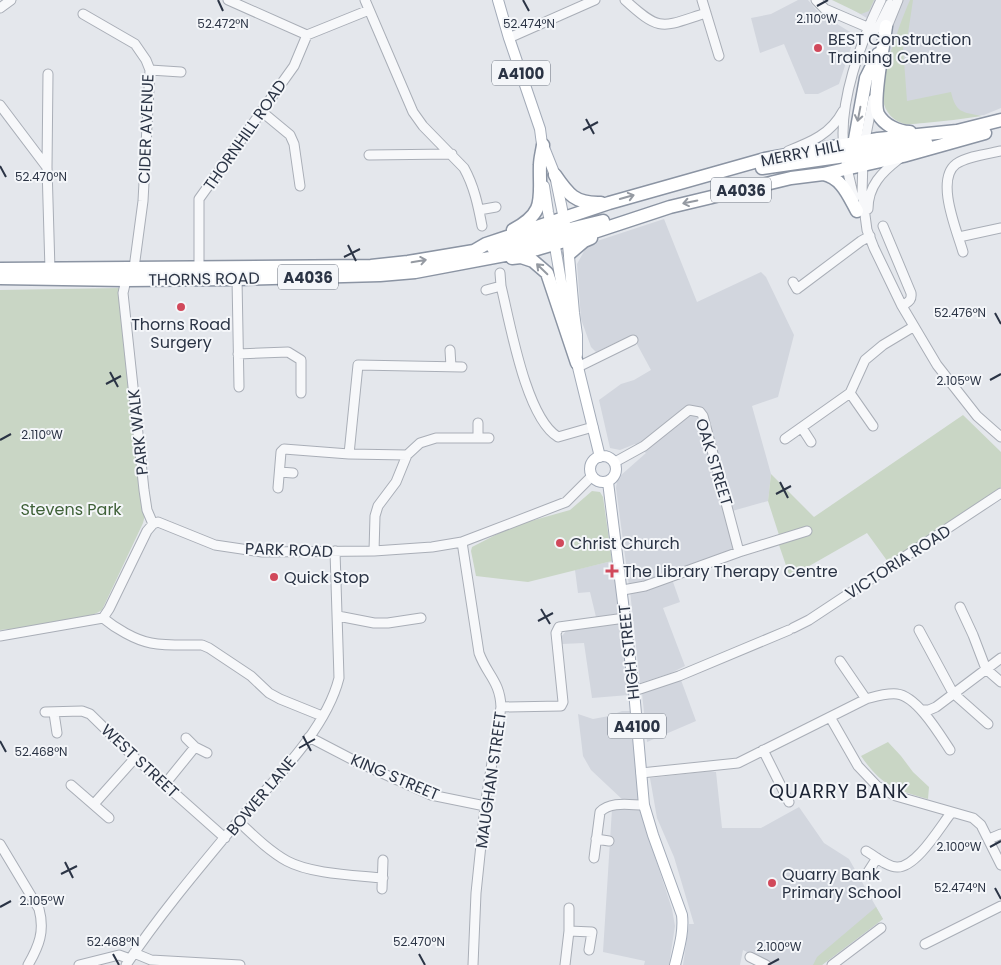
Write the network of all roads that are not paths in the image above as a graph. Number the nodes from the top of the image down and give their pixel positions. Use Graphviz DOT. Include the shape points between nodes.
graph roads {
  1 [pos="11,0"];
  2 [pos="228,0"];
  3 [pos="365,0"];
  4 [pos="498,0"];
  5 [pos="595,0"];
  6 [pos="625,0"];
  7 [pos="702,0"];
  8 [pos="816,0"];
  9 [pos="881,0"];
  10 [pos="892,0"];
  11 [pos="898,0"];
  12 [pos="0,8"];
  13 [pos="369,10"];
  14 [pos="706,13"];
  15 [pos="83,14"];
  16 [pos="886,26"];
  17 [pos="868,27"];
  18 [pos="307,35"];
  19 [pos="509,38"];
  20 [pos="879,54"];
  21 [pos="719,56"];
  22 [pos="150,70"];
  23 [pos="181,72"];
  24 [pos="48,74"];
  25 [pos="846,104"];
  26 [pos="0,105"];
  27 [pos="261,111"];
  28 [pos="1001,120"];
  29 [pos="1001,129"];
  30 [pos="937,132"];
  31 [pos="968,137"];
  32 [pos="543,146"];
  33 [pos="1001,151"];
  34 [pos="452,154"];
  35 [pos="854,154"];
  36 [pos="369,155"];
  37 [pos="904,156"];
  38 [pos="765,159"];
  39 [pos="47,166"];
  40 [pos="728,169"];
  41 [pos="823,174"];
  42 [pos="556,175"];
  43 [pos="300,186"];
  44 [pos="609,202"];
  45 [pos="496,207"];
  46 [pos="665,209"];
  47 [pos="479,210"];
  48 [pos="857,211"];
  49 [pos="482,226"];
  50 [pos="883,226"];
  51 [pos="1001,228"];
  52 [pos="566,229"];
  53 [pos="868,233"];
  54 [pos="553,234"];
  55 [pos="958,237"];
  56 [pos="486,244"];
  57 [pos="474,251"];
  58 [pos="963,252"];
  59 [pos="570,253"];
  60 [pos="489,259"];
  61 [pos="134,268"];
  62 [pos="199,268"];
  63 [pos="0,269"];
  64 [pos="50,270"];
  65 [pos="500,273"];
  66 [pos="0,278"];
  67 [pos="237,278"];
  68 [pos="126,280"];
  69 [pos="793,282"];
  70 [pos="501,286"];
  71 [pos="486,290"];
  72 [pos="902,306"];
  73 [pos="913,328"];
  74 [pos="633,340"];
  75 [pos="450,350"];
  76 [pos="238,354"];
  77 [pos="577,365"];
  78 [pos="451,367"];
  79 [pos="462,367"];
  80 [pos="239,387"];
  81 [pos="301,393"];
  82 [pos="850,393"];
  83 [pos="478,423"];
  84 [pos="873,426"];
  85 [pos="593,427"];
  86 [pos="802,428"];
  87 [pos="478,437"];
  88 [pos="1001,437"];
  89 [pos="489,438"];
  90 [pos="785,439"];
  91 [pos="810,442"];
  92 [pos="349,454"];
  93 [pos="407,455"];
  94 [pos="600,456"];
  95 [pos="615,462"];
  96 [pos="280,472"];
  97 [pos="293,473"];
  98 [pos="592,476"];
  99 [pos="608,482"];
  100 [pos="278,488"];
  101 [pos="1001,493"];
  102 [pos="153,524"];
  103 [pos="807,531"];
  104 [pos="462,542"];
  105 [pos="335,551"];
  106 [pos="374,551"];
  107 [pos="739,552"];
  108 [pos="622,590"];
  109 [pos="960,608"];
  110 [pos="338,616"];
  111 [pos="103,618"];
  112 [pos="421,618"];
  113 [pos="625,618"];
  114 [pos="919,630"];
  115 [pos="0,636"];
  116 [pos="1001,658"];
  117 [pos="840,661"];
  118 [pos="986,669"];
  119 [pos="1001,682"];
  120 [pos="634,691"];
  121 [pos="953,693"];
  122 [pos="866,699"];
  123 [pos="502,707"];
  124 [pos="923,710"];
  125 [pos="322,716"];
  126 [pos="830,717"];
  127 [pos="988,724"];
  128 [pos="57,733"];
  129 [pos="309,737"];
  130 [pos="186,738"];
  131 [pos="195,747"];
  132 [pos="763,750"];
  133 [pos="950,750"];
  134 [pos="207,753"];
  135 [pos="135,758"];
  136 [pos="640,773"];
  137 [pos="165,784"];
  138 [pos="71,785"];
  139 [pos="789,802"];
  140 [pos="94,804"];
  141 [pos="644,805"];
  142 [pos="485,806"];
  143 [pos="951,813"];
  144 [pos="109,818"];
  145 [pos="238,822"];
  146 [pos="1001,834"];
  147 [pos="225,838"];
  148 [pos="596,839"];
  149 [pos="989,839"];
  150 [pos="609,841"];
  151 [pos="0,844"];
  152 [pos="866,851"];
  153 [pos="594,858"];
  154 [pos="877,858"];
  155 [pos="4,860"];
  156 [pos="383,860"];
  157 [pos="1001,865"];
  158 [pos="868,872"];
  159 [pos="382,878"];
  160 [pos="382,889"];
  161 [pos="1001,906"];
  162 [pos="570,908"];
  163 [pos="881,928"];
  164 [pos="569,931"];
  165 [pos="925,944"];
  166 [pos="589,950"];
  167 [pos="750,957"];
  168 [pos="130,959"];
  169 [pos="28,965"];
  170 [pos="79,965"];
  171 [pos="240,965"];
  172 [pos="473,965"];
  173 [pos="565,965"];
  174 [pos="675,965"];
  175 [pos="766,965"];
  176 [pos="832,965"];
  1 -- 12 [label="street"];
  2 -- 18 [label="street"];
  3 -- 13 [label="street"];
  4 -- 19 [label="main road, A4100"];
  5 -- 19 [label="street"];
  6 -- 14 [label="street" via="648,20 668,26"];
  7 -- 14 [label="street"];
  8 -- 17 [label="street" via="824,9"];
  9 -- 17 [label="street"];
  10 -- 17 [label="street" via="878,28"];
  11 -- 16 [label="street"];
  13 -- 18 [label="street"];
  13 -- 34 [label="street" via="413,112"];
  14 -- 21 [label="street"];
  15 -- 22 [label="street, CIDER AVENUE" via="90,23 135,44"];
  16 -- 20 [label="street"];
  16 -- 30 [label="highway" via="876,98 878,113 886,123 902,132"];
  17 -- 25 [label="street" via="854,66"];
  18 -- 27 [label="street, THORNHILL ROAD" via="294,66"];
  19 -- 32 [label="main road, A4100" via="533,105"];
  20 -- 35 [label="highway, one-way" via="866,78"];
  22 -- 23 [label="street"];
  22 -- 61 [label="street, CIDER AVENUE" via="144,201"];
  24 -- 39 [label="street"];
  25 -- 35 [label="street" via="843,132"];
  25 -- 38 [label="street" via="829,131 806,144"];
  26 -- 39 [label="street"];
  27 -- 43 [label="street" via="290,135"];
  27 -- 62 [label="street, THORNHILL ROAD" via="199,200"];
  28 -- 30 [label="highway, MERRY HILL / A4036" via="957,131"];
  29 -- 31 [label="highway, MERRY HILL / A4036"];
  30 -- 35 [label="highway, MERRY HILL / A4036"];
  31 -- 35 [label="highway"];
  31 -- 37 [label="highway, MERRY HILL / A4036"];
  32 -- 42 [label="main road, A4100"];
  32 -- 54 [label="main road, A4100" via="545,195"];
  32 -- 56 [label="highway" via="541,195 534,214 516,229"];
  33 -- 55 [label="street" via="956,164 946,179"];
  34 -- 36 [label="street"];
  34 -- 47 [label="street" via="469,176"];
  35 -- 37 [label="highway, MERRY HILL / A4036"];
  35 -- 38 [label="highway, MERRY HILL / A4036"];
  35 -- 40 [label="highway" via="751,170"];
  35 -- 41 [label="highway, MERRY HILL / A4036"];
  35 -- 48 [label="street"];
  35 -- 53 [label="street"];
  37 -- 53 [label="street" via="872,187 868,201"];
  38 -- 40 [label="highway, MERRY HILL / A4036"];
  39 -- 64 [label="street"];
  44 -- 40 [label="highway, MERRY HILL / A4036, one-way"];
  41 -- 46 [label="highway, MERRY HILL / A4036, one-way" via="791,178"];
  41 -- 48 [label="highway" via="840,182"];
  42 -- 44 [label="highway" via="576,199 589,203"];
  42 -- 52 [label="main road, A4100"];
  44 -- 52 [label="highway, MERRY HILL / A4036"];
  45 -- 47 [label="street"];
  46 -- 52 [label="highway, MERRY HILL / A4036"];
  46 -- 59 [label="highway" via="650,218 584,241"];
  47 -- 49 [label="street"];
  48 -- 53 [label="street"];
  50 -- 72 [label="street" via="912,298"];
  51 -- 55 [label="street"];
  52 -- 54 [label="highway, MERRY HILL / A4036"];
  52 -- 54 [label="highway, MERRY HILL / A4036"];
  52 -- 59 [label="main road, A4100"];
  53 -- 69 [label="street" via="797,289"];
  53 -- 72 [label="street"];
  54 -- 56 [label="highway, THORNS ROAD / A4036"];
  54 -- 57 [label="highway" via="533,241"];
  54 -- 60 [label="highway, THORNS ROAD / A4036"];
  54 -- 77 [label="main road, A4100"];
  55 -- 58 [label="street"];
  56 -- 57 [label="highway, THORNS ROAD / A4036"];
  62 -- 57 [label="highway, THORNS ROAD / A4036, one-way" via="371,266"];
  59 -- 77 [label="main road, A4100"];
  60 -- 67 [label="highway, THORNS ROAD / A4036" via="389,274"];
  77 -- 60 [label="highway, one-way" via="547,273 533,261 521,257"];
  61 -- 62 [label="highway, THORNS ROAD / A4036"];
  61 -- 64 [label="highway, THORNS ROAD / A4036"];
  63 -- 64 [label="highway, THORNS ROAD / A4036"];
  65 -- 70 [label="street"];
  66 -- 68 [label="highway, THORNS ROAD / A4036"];
  67 -- 68 [label="highway, THORNS ROAD / A4036"];
  67 -- 76 [label="street"];
  68 -- 102 [label="street, PARK WALK" via="123,293 144,490"];
  70 -- 71 [label="street"];
  70 -- 85 [label="street" via="526,386 544,423 558,437"];
  72 -- 73 [label="street"];
  73 -- 82 [label="street" via="865,360"];
  73 -- 88 [label="street" via="977,416"];
  74 -- 77 [label="street"];
  75 -- 78 [label="street"];
  76 -- 80 [label="street"];
  76 -- 81 [label="street" via="288,352 300,360"];
  77 -- 85 [label="main road, A4100"];
  78 -- 79 [label="street"];
  78 -- 92 [label="street" via="353,364"];
  82 -- 84 [label="street"];
  82 -- 86 [label="street"];
  83 -- 87 [label="street"];
  85 -- 94 [label="main road, A4100"];
  86 -- 90 [label="street"];
  86 -- 91 [label="street"];
  87 -- 89 [label="street"];
  87 -- 93 [label="street" via="436,438 420,443"];
  92 -- 93 [label="street"];
  92 -- 96 [label="street" via="284,449 280,452"];
  93 -- 106 [label="street" via="396,482 374,516"];
  94 -- 95 [label="main road"];
  94 -- 98 [label="main road" via="591,465"];
  95 -- 99 [label="main road, HIGH STREET / A4100" via="616,474"];
  95 -- 107 [label="street, OAK STREET" via="644,446 689,410 700,412"];
  96 -- 97 [label="street"];
  96 -- 100 [label="street"];
  98 -- 99 [label="main road" via="600,482"];
  98 -- 104 [label="street, PARK ROAD" via="566,502"];
  99 -- 108 [label="main road, HIGH STREET / A4100"];
  101 -- 120 [label="street, VICTORIA ROAD" via="809,620 680,676"];
  102 -- 105 [label="street, PARK ROAD" via="158,522 215,545 262,552"];
  102 -- 111 [label="street"];
  103 -- 107 [label="street"];
  104 -- 106 [label="street, PARK ROAD"];
  104 -- 123 [label="street, MAUGHAN STREET" via="479,654 495,681"];
  105 -- 106 [label="street, PARK ROAD"];
  105 -- 110 [label="street, BOWER LANE"];
  107 -- 108 [label="street" via="645,586"];
  108 -- 113 [label="main road, HIGH STREET / A4100"];
  109 -- 118 [label="street"];
  110 -- 112 [label="street" via="374,623"];
  110 -- 125 [label="street, BOWER LANE" via="339,678 335,694"];
  111 -- 115 [label="street"];
  111 -- 125 [label="street" via="152,643 209,648 274,696"];
  113 -- 120 [label="main road, HIGH STREET / A4100"];
  113 -- 123 [label="street" via="559,627 556,633 561,706"];
  114 -- 121 [label="street"];
  116 -- 118 [label="street"];
  117 -- 122 [label="street"];
  118 -- 119 [label="street"];
  118 -- 121 [label="street"];
  120 -- 136 [label="main road, HIGH STREET / A4100"];
  121 -- 124 [label="street" via="936,707"];
  121 -- 127 [label="street"];
  122 -- 124 [label="street" via="898,694"];
  122 -- 126 [label="street"];
  123 -- 142 [label="street, MAUGHAN STREET"];
  124 -- 133 [label="street"];
  125 -- 129 [label="street, BOWER LANE"];
  126 -- 132 [label="street"];
  126 -- 143 [label="street" via="852,756 871,781 896,796"];
  128 -- 135 [label="street, WEST STREET" via="49,712 82,711 90,714"];
  129 -- 142 [label="street, KING STREET" via="431,795"];
  129 -- 145 [label="street, BOWER LANE"];
  130 -- 131 [label="street"];
  131 -- 134 [label="street"];
  131 -- 137 [label="street"];
  132 -- 136 [label="street" via="738,763"];
  132 -- 139 [label="street"];
  135 -- 137 [label="street, WEST STREET"];
  135 -- 140 [label="street"];
  136 -- 141 [label="main road, HIGH STREET / A4100"];
  137 -- 147 [label="street, WEST STREET"];
  138 -- 140 [label="street"];
  140 -- 144 [label="street"];
  141 -- 148 [label="street" via="606,806 600,812"];
  141 -- 174 [label="main road, HIGH STREET / A4100" via="682,914 682,936"];
  142 -- 172 [label="street, MAUGHAN STREET"];
  143 -- 149 [label="street" via="973,818"];
  143 -- 154 [label="street" via="908,866 896,867"];
  145 -- 147 [label="street, BOWER LANE"];
  145 -- 159 [label="street" via="272,850 300,867"];
  146 -- 149 [label="street"];
  147 -- 168 [label="street, BOWER LANE"];
  148 -- 150 [label="street"];
  148 -- 153 [label="street"];
  149 -- 157 [label="street"];
  151 -- 155 [label="street"];
  152 -- 154 [label="street"];
  154 -- 158 [label="street"];
  155 -- 169 [label="street" via="42,918 39,947"];
  156 -- 159 [label="street"];
  159 -- 160 [label="street"];
  161 -- 165 [label="street"];
  162 -- 164 [label="street"];
  163 -- 176 [label="street"];
  164 -- 166 [label="street" via="592,932"];
  164 -- 173 [label="street"];
  167 -- 175 [label="street"];
  168 -- 170 [label="street" via="119,955"];
  168 -- 171 [label="street"];
}
